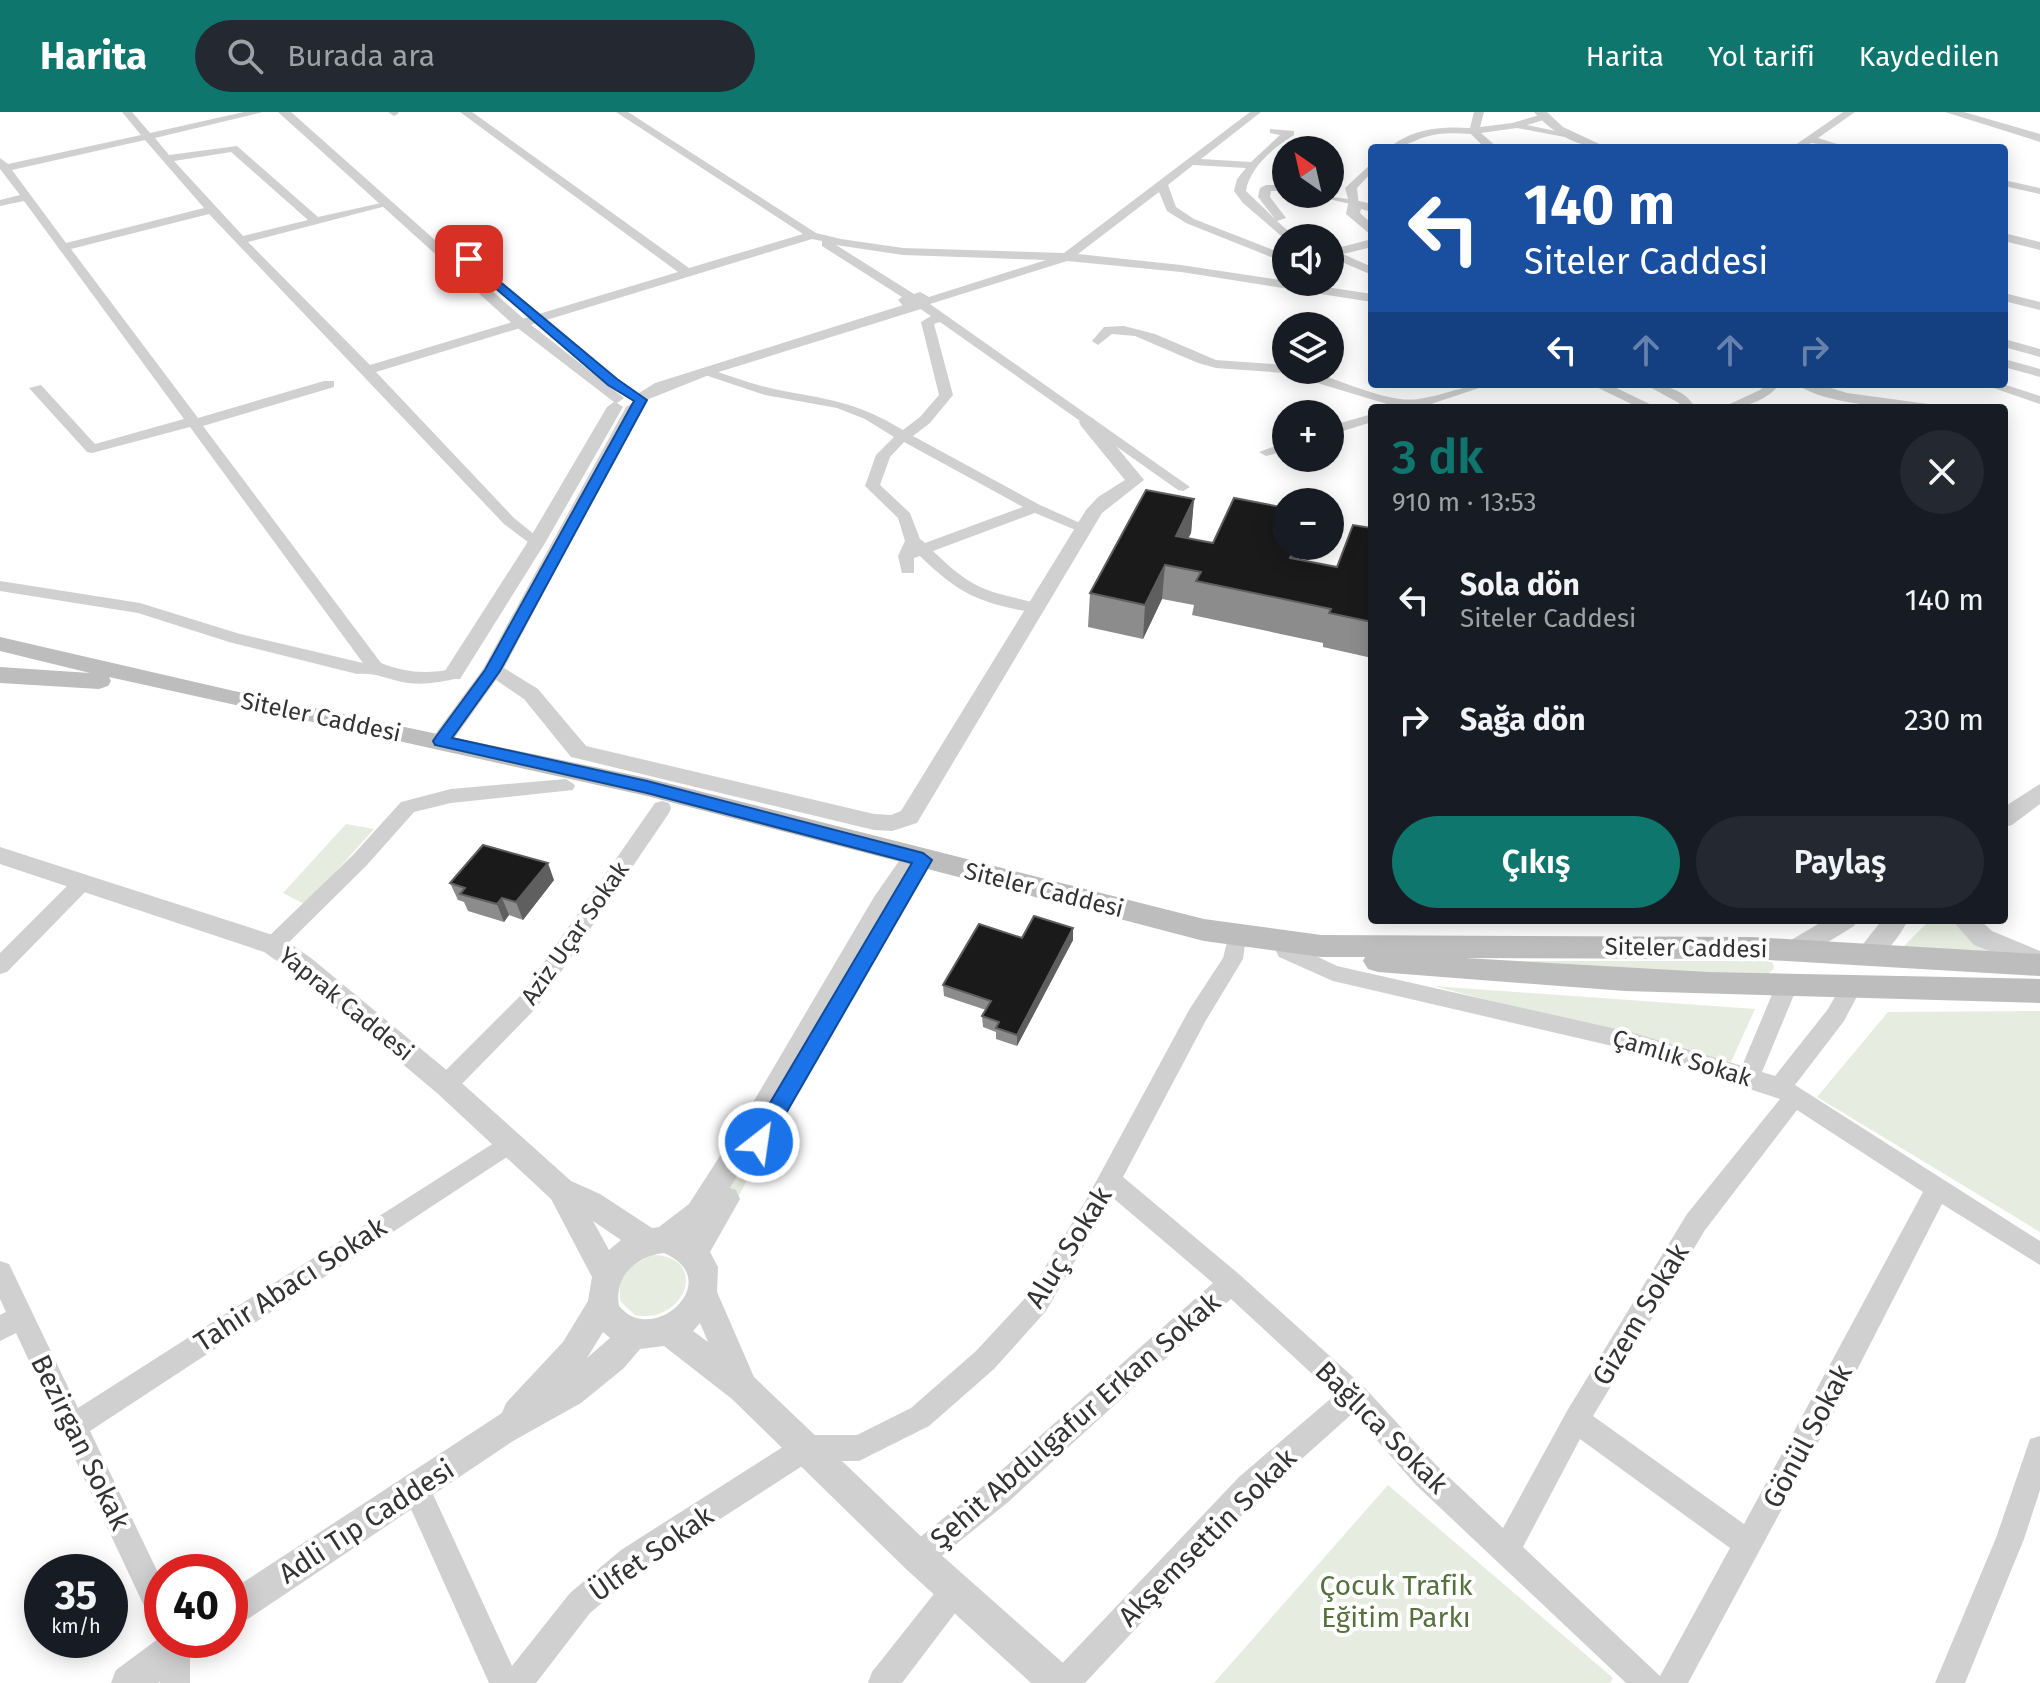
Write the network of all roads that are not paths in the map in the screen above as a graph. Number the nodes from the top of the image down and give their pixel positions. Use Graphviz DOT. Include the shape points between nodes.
graph roads {
  1 [pos="127,112"];
  2 [pos="258,112"];
  3 [pos="284,112"];
  4 [pos="300,112"];
  5 [pos="465,112"];
  6 [pos="621,112"];
  7 [pos="1256,112"];
  8 [pos="1479,112"];
  9 [pos="1850,112"];
  10 [pos="1951,112"];
  11 [pos="1542,115"];
  12 [pos="1513,126"];
  13 [pos="1274,131"];
  14 [pos="1474,131"];
  15 [pos="1570,135"];
  16 [pos="152,137"];
  17 [pos="2040,138"];
  18 [pos="1808,139"];
  19 [pos="1401,144"];
  20 [pos="1486,144"];
  21 [pos="1592,144"];
  22 [pos="1801,144"];
  23 [pos="1829,144"];
  24 [pos="170,158"];
  25 [pos="1189,162"];
  26 [pos="2,164"];
  27 [pos="1254,165"];
  28 [pos="1368,170"];
  29 [pos="1162,184"];
  30 [pos="2008,184"];
  31 [pos="1272,188"];
  32 [pos="2040,191"];
  33 [pos="24,194"];
  34 [pos="0,196"];
  35 [pos="1344,201"];
  36 [pos="0,203"];
  37 [pos="386,203"];
  38 [pos="1355,204"];
  39 [pos="1272,206"];
  40 [pos="1368,207"];
  41 [pos="1273,208"];
  42 [pos="211,210"];
  43 [pos="1203,218"];
  44 [pos="316,221"];
  45 [pos="1287,224"];
  46 [pos="1368,228"];
  47 [pos="1272,231"];
  48 [pos="812,235"];
  49 [pos="241,240"];
  50 [pos="2008,240"];
  51 [pos="1272,244"];
  52 [pos="1368,244"];
  53 [pos="63,247"];
  54 [pos="1272,247"];
  55 [pos="2040,247"];
  56 [pos="1344,250"];
  57 [pos="1067,257"];
  58 [pos="1344,260"];
  59 [pos="1344,267"];
  60 [pos="686,272"];
  61 [pos="1368,273"];
  62 [pos="1344,283"];
  63 [pos="1368,294"];
  64 [pos="1368,295"];
  65 [pos="2008,298"];
  66 [pos="915,302"];
  67 [pos="2037,305"];
  68 [pos="941,317"];
  69 [pos="536,318"];
  70 [pos="520,323"];
  71 [pos="1098,341"];
  72 [pos="2008,344"];
  73 [pos="2024,348"];
  74 [pos="2040,353"];
  75 [pos="2008,366"];
  76 [pos="1272,367"];
  77 [pos="367,370"];
  78 [pos="703,372"];
  79 [pos="2040,373"];
  80 [pos="329,384"];
  81 [pos="1330,384"];
  82 [pos="36,388"];
  83 [pos="1471,388"];
  84 [pos="1606,388"];
  85 [pos="1644,388"];
  86 [pos="1657,388"];
  87 [pos="1769,388"];
  88 [pos="1797,388"];
  89 [pos="1817,388"];
  90 [pos="2006,388"];
  91 [pos="2037,395"];
  92 [pos="628,400"];
  93 [pos="1632,400"];
  94 [pos="1391,404"];
  95 [pos="1418,404"];
  96 [pos="1642,404"];
  97 [pos="1686,404"];
  98 [pos="1738,404"];
  99 [pos="1812,404"];
  100 [pos="1898,404"];
  101 [pos="1368,419"];
  102 [pos="193,422"];
  103 [pos="1087,422"];
  104 [pos="1344,427"];
  105 [pos="903,436"];
  106 [pos="1272,450"];
  107 [pos="1266,452"];
  108 [pos="1183,487"];
  109 [pos="1035,508"];
  110 [pos="1083,528"];
  111 [pos="536,543"];
  112 [pos="912,554"];
  113 [pos="0,586"];
  114 [pos="1035,608"];
  115 [pos="0,644"];
  116 [pos="375,667"];
  117 [pos="492,671"];
  118 [pos="453,674"];
  119 [pos="0,675"];
  120 [pos="441,741"];
  121 [pos="566,785"];
  122 [pos="2040,792"];
  123 [pos="662,808"];
  124 [pos="2008,816"];
  125 [pos="0,855"];
  126 [pos="916,862"];
  127 [pos="83,882"];
  128 [pos="1840,924"];
  129 [pos="1893,924"];
  130 [pos="1968,924"];
  131 [pos="1235,944"];
  132 [pos="273,945"];
  133 [pos="1809,950"];
  134 [pos="1286,951"];
  135 [pos="1868,953"];
  136 [pos="2040,963"];
  137 [pos="0,966"];
  138 [pos="1787,985"];
  139 [pos="1852,985"];
  140 [pos="2040,991"];
  141 [pos="1749,1077"];
  142 [pos="446,1085"];
  143 [pos="1788,1091"];
  144 [pos="508,1144"];
  145 [pos="1109,1180"];
  146 [pos="1938,1187"];
  147 [pos="561,1190"];
  148 [pos="657,1241"];
  149 [pos="694,1252"];
  150 [pos="2040,1254"];
  151 [pos="0,1272"];
  152 [pos="1231,1283"];
  153 [pos="605,1290"];
  154 [pos="703,1295"];
  155 [pos="10,1323"];
  156 [pos="667,1330"];
  157 [pos="634,1333"];
  158 [pos="743,1388"];
  159 [pos="1354,1395"];
  160 [pos="1576,1420"];
  161 [pos="74,1426"];
  162 [pos="502,1430"];
  163 [pos="807,1448"];
  164 [pos="2040,1449"];
  165 [pos="416,1489"];
  166 [pos="1749,1545"];
  167 [pos="1507,1549"];
  168 [pos="918,1557"];
  169 [pos="144,1575"];
  170 [pos="955,1590"];
  171 [pos="248,1599"];
  172 [pos="159,1658"];
  173 [pos="177,1658"];
  174 [pos="129,1683"];
  175 [pos="175,1683"];
  176 [pos="504,1683"];
  177 [pos="517,1683"];
  178 [pos="883,1683"];
  179 [pos="1058,1683"];
  180 [pos="1065,1683"];
  181 [pos="1648,1683"];
  182 [pos="1672,1683"];
  183 [pos="1950,1683"];
  1 -- 16 [label="street"];
  2 -- 16 [label="street"];
  3 -- 37 [label="street"];
  4 -- 69 [label="street"];
  5 -- 60 [label="street"];
  6 -- 48 [label="street"];
  7 -- 25 [label="street"];
  8 -- 14 [label="street"];
  9 -- 18 [label="street"];
  10 -- 17 [label="street"];
  11 -- 12 [label="street"];
  11 -- 15 [label="street"];
  12 -- 14 [label="street"];
  12 -- 15 [label="street"];
  13 -- 27 [label="street" via="1294,130"];
  14 -- 19 [label="street" via="1419,133"];
  14 -- 20 [label="street"];
  15 -- 21 [label="street"];
  16 -- 24 [label="street"];
  16 -- 26 [label="street"];
  18 -- 22 [label="street"];
  18 -- 23 [label="street"];
  24 -- 42 [label="street"];
  24 -- 44 [label="street" via="233,148"];
  25 -- 27 [label="street"];
  25 -- 29 [label="street"];
  26 -- 33 [label="street"];
  27 -- 47 [label="street" via="1240,191"];
  28 -- 38 [label="street" via="1351,188"];
  29 -- 51 [label="street" via="1171,209 1190,221"];
  29 -- 57 [label="street"];
  30 -- 32 [label="street"];
  31 -- 39 [label="street" via="1266,188 1264,197"];
  33 -- 34 [label="street"];
  33 -- 36 [label="street"];
  33 -- 53 [label="street"];
  35 -- 38 [label="street"];
  37 -- 44 [label="street"];
  37 -- 70 [label="street"];
  38 -- 40 [label="street"];
  38 -- 46 [label="street" via="1353,214"];
  41 -- 45 [label="street"];
  42 -- 49 [label="street"];
  42 -- 53 [label="street"];
  43 -- 54 [label="street"];
  44 -- 49 [label="street"];
  48 -- 57 [label="street" via="892,249"];
  48 -- 60 [label="street"];
  48 -- 66 [label="street"];
  49 -- 77 [label="street"];
  50 -- 55 [label="street"];
  52 -- 56 [label="street"];
  53 -- 102 [label="street"];
  57 -- 64 [label="street" via="1178,266"];
  57 -- 66 [label="street"];
  58 -- 61 [label="street"];
  59 -- 61 [label="street"];
  60 -- 69 [label="street"];
  62 -- 63 [label="street"];
  65 -- 67 [label="street"];
  66 -- 68 [label="street"];
  66 -- 78 [label="street"];
  66 -- 92 [label="street" via="642,385"];
  68 -- 103 [label="street"];
  68 -- 105 [label="street" via="927,322 946,395"];
  69 -- 70 [label="street"];
  69 -- 92 [label="street"];
  70 -- 77 [label="street"];
  70 -- 92 [label="street"];
  71 -- 76 [label="street" via="1109,330 1122,328 1217,364"];
  72 -- 73 [label="street"];
  73 -- 74 [label="street"];
  73 -- 75 [label="street"];
  75 -- 79 [label="street"];
  77 -- 111 [label="street"];
  78 -- 92 [label="street"];
  78 -- 105 [label="street" via="770,392 840,404"];
  80 -- 102 [label="street"];
  81 -- 94 [label="street"];
  82 -- 102 [label="street" via="92,449"];
  83 -- 95 [label="street"];
  84 -- 93 [label="street"];
  85 -- 93 [label="street"];
  86 -- 97 [label="street"];
  87 -- 98 [label="street"];
  88 -- 99 [label="street"];
  89 -- 100 [label="street"];
  90 -- 91 [label="street"];
  92 -- 111 [label="street"];
  92 -- 117 [label="street"];
  93 -- 96 [label="street"];
  101 -- 104 [label="street"];
  102 -- 116 [label="street"];
  103 -- 108 [label="street"];
  103 -- 110 [label="street" via="1135,480 1103,500"];
  105 -- 109 [label="street"];
  105 -- 112 [label="street" via="883,455 872,486 905,516"];
  106 -- 107 [label="street"];
  109 -- 110 [label="street"];
  109 -- 112 [label="street"];
  110 -- 114 [label="street"];
  111 -- 118 [label="street"];
  112 -- 114 [label="street" via="996,601"];
  113 -- 116 [label="street" via="140,608 357,669"];
  114 -- 117 [label="street" via="909,817 892,823 579,752 531,694"];
  115 -- 120 [label="main road, Siteler Caddesi"];
  116 -- 118 [label="street" via="398,678 428,680"];
  117 -- 118 [label="street"];
  117 -- 120 [label="street"];
  119 -- 121 [label="main road, Siteler Caddesi" via="89,679"];
  120 -- 126 [label="main road, Siteler Caddesi" via="647,787"];
  121 -- 123 [label="main road, Siteler Caddesi"];
  121 -- 132 [label="street" via="451,796 408,807"];
  122 -- 124 [label="street"];
  123 -- 126 [label="main road, Siteler Caddesi"];
  123 -- 142 [label="street, Aziz Uçar Sokak" via="529,1001"];
  125 -- 127 [label="street, Yaprak Caddesi"];
  126 -- 131 [label="main road, Siteler Caddesi" via="1160,930"];
  126 -- 133 [label="main road, Siteler Caddesi" via="1204,930 1321,946"];
  126 -- 148 [label="street, Adli Tıp Caddesi" via="699,1213"];
  126 -- 149 [label="street"];
  127 -- 132 [label="street, Yaprak Caddesi"];
  127 -- 137 [label="street"];
  128 -- 133 [label="street"];
  129 -- 135 [label="street"];
  130 -- 136 [label="street" via="1983,938"];
  131 -- 134 [label="main road, Siteler Caddesi"];
  131 -- 145 [label="street, Aluç Sokak" via="1233,959"];
  132 -- 142 [label="street, Yaprak Caddesi"];
  133 -- 135 [label="main road, Siteler Caddesi"];
  133 -- 138 [label="main road"];
  134 -- 138 [label="main road, Siteler Caddesi" via="1462,970"];
  134 -- 141 [label="street, Çamlık Sokak" via="1333,973 1634,1042"];
  135 -- 136 [label="main road, Siteler Caddesi"];
  135 -- 139 [label="main road"];
  138 -- 139 [label="main road, Siteler Caddesi"];
  138 -- 141 [label="street"];
  139 -- 140 [label="main road, Siteler Caddesi"];
  139 -- 143 [label="street, Gizem Sokak"];
  141 -- 143 [label="street, Çamlık Sokak"];
  142 -- 144 [label="street, Yaprak Caddesi"];
  143 -- 146 [label="street, Çamlık Sokak"];
  143 -- 160 [label="street, Gizem Sokak" via="1696,1222"];
  144 -- 147 [label="street, Yaprak Caddesi"];
  144 -- 161 [label="street, Tahir Abacı Sokak"];
  145 -- 152 [label="street, Bağlıca Sokak"];
  145 -- 163 [label="street, Aluç Sokak" via="1037,1303 985,1360 920,1417 859,1448"];
  146 -- 150 [label="street, Çamlık Sokak"];
  146 -- 166 [label="street, Gönül Sokak"];
  147 -- 148 [label="street"];
  147 -- 153 [label="street, Yaprak Caddesi"];
  148 -- 149 [label="street" via="682,1243"];
  148 -- 153 [label="street, Adli Tıp Caddesi" via="617,1260"];
  149 -- 154 [label="street" via="703,1264"];
  151 -- 155 [label="street, Bezirgan Sokak"];
  152 -- 159 [label="street, Bağlıca Sokak"];
  152 -- 168 [label="street, Şehit Abdulgafur Erkan Sokak"];
  153 -- 157 [label="street" via="609,1318"];
  153 -- 162 [label="street, Adli Tıp Caddesi" via="574,1352"];
  154 -- 156 [label="street" via="683,1321"];
  154 -- 158 [label="street"];
  155 -- 161 [label="street, Bezirgan Sokak"];
  156 -- 157 [label="street"];
  156 -- 158 [label="street"];
  157 -- 162 [label="street, Adli Tıp Caddesi" via="570,1392"];
  158 -- 163 [label="street"];
  159 -- 167 [label="street, Bağlıca Sokak" via="1426,1475"];
  159 -- 180 [label="street, Akşemsettin Sokak" via="1249,1487"];
  160 -- 166 [label="street"];
  160 -- 167 [label="street, Gizem Sokak"];
  161 -- 169 [label="street, Bezirgan Sokak"];
  162 -- 165 [label="street, Adli Tıp Caddesi"];
  163 -- 168 [label="street"];
  163 -- 177 [label="street, Ülfet Sokak" via="631,1560 580,1603"];
  164 -- 183 [label="street" via="2010,1539"];
  165 -- 171 [label="street, Adli Tıp Caddesi"];
  165 -- 176 [label="street"];
  166 -- 182 [label="street, Gönül Sokak"];
  167 -- 181 [label="street, Bağlıca Sokak"];
  168 -- 170 [label="street"];
  170 -- 178 [label="street"];
  170 -- 179 [label="street"];
  172 -- 174 [label="street"];
  173 -- 175 [label="street"];
}
